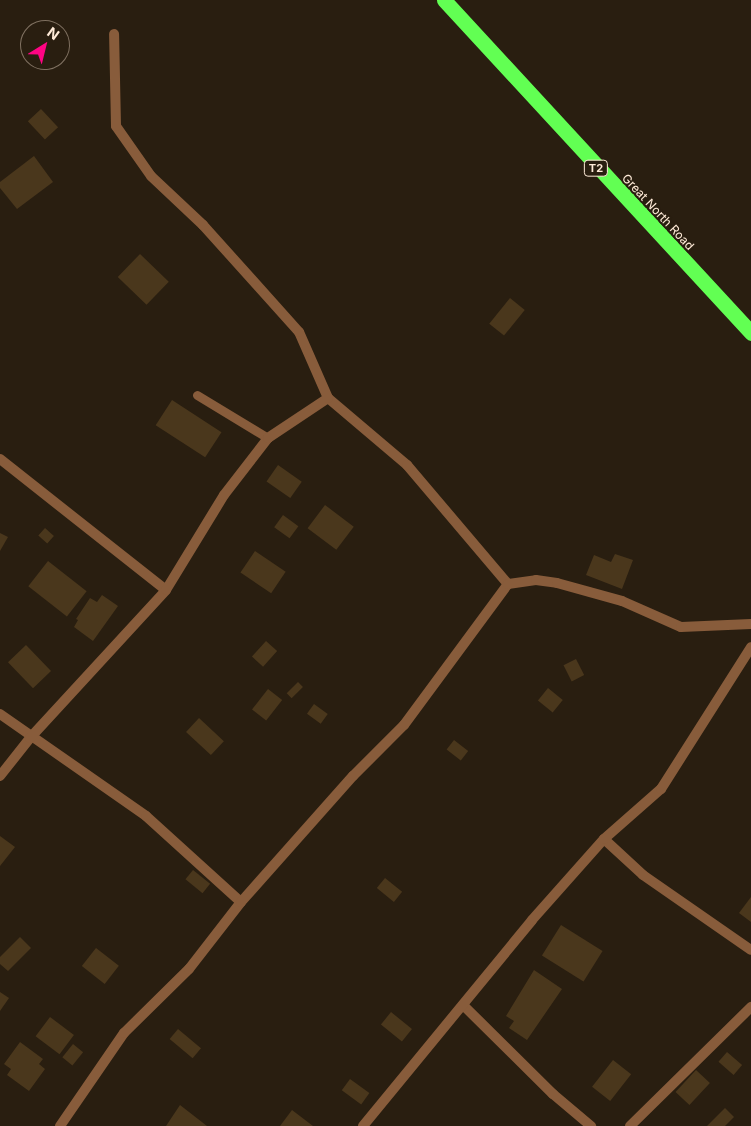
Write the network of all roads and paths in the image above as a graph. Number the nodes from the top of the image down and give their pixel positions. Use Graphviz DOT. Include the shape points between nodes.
graph roads {
  1 [pos="444,0"];
  2 [pos="114,34"];
  3 [pos="751,333"];
  4 [pos="197,395"];
  5 [pos="328,398"];
  6 [pos="268,438"];
  7 [pos="0,459"];
  8 [pos="508,584"];
  9 [pos="166,590"];
  10 [pos="751,624"];
  11 [pos="751,647"];
  12 [pos="0,714"];
  13 [pos="30,738"];
  14 [pos="0,776"];
  15 [pos="604,840"];
  16 [pos="241,902"];
  17 [pos="751,950"];
  18 [pos="463,1005"];
  19 [pos="751,1008"];
  20 [pos="60,1126"];
  21 [pos="363,1126"];
  22 [pos="592,1126"];
  23 [pos="630,1126"];
  1 -- 3 [label="highway, Great North Road / T2"];
  2 -- 5 [label="street" via="116,126 151,176 203,225 299,332"];
  4 -- 6 [label="lane"];
  5 -- 6 [label="street"];
  5 -- 8 [label="street" via="408,465"];
  6 -- 9 [label="street" via="224,495"];
  7 -- 9 [label="street"];
  8 -- 10 [label="street" via="536,580 557,583 622,601 681,627"];
  8 -- 16 [label="street" via="404,725 353,776"];
  9 -- 13 [label="street"];
  11 -- 15 [label="street" via="660,788"];
  12 -- 13 [label="street"];
  13 -- 14 [label="street"];
  13 -- 16 [label="street" via="146,816"];
  15 -- 17 [label="street" via="643,875"];
  15 -- 18 [label="street" via="532,920"];
  16 -- 20 [label="street" via="189,969 124,1033"];
  18 -- 21 [label="street"];
  18 -- 22 [label="street" via="553,1094"];
  19 -- 23 [label="street"];
}
